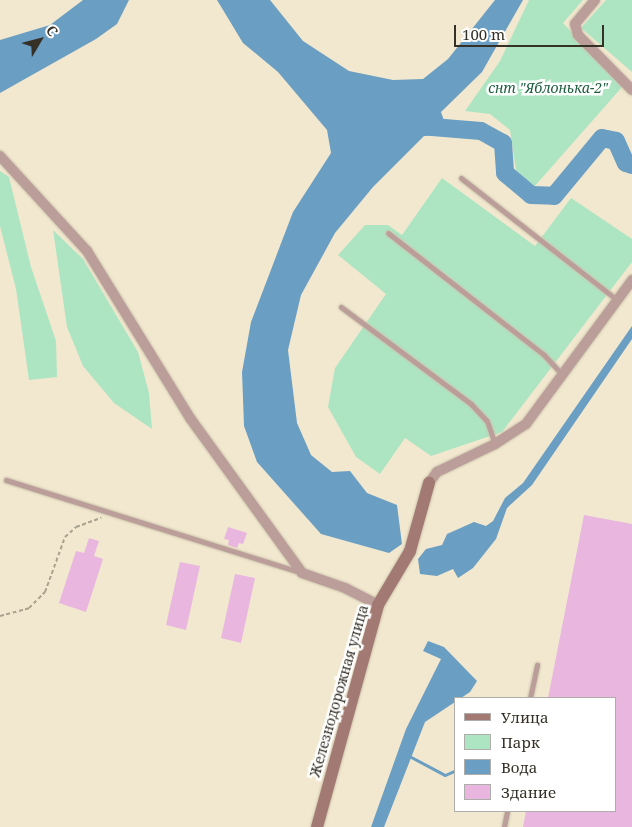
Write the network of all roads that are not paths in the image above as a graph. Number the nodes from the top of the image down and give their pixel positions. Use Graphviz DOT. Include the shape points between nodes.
graph roads {
  1 [pos="595,0"];
  2 [pos="632,90"];
  3 [pos="0,156"];
  4 [pos="461,178"];
  5 [pos="388,233"];
  6 [pos="632,280"];
  7 [pos="617,300"];
  8 [pos="341,307"];
  9 [pos="562,374"];
  10 [pos="495,444"];
  11 [pos="6,480"];
  12 [pos="429,484"];
  13 [pos="302,573"];
  14 [pos="378,605"];
  15 [pos="537,665"];
  16 [pos="530,697"];
  17 [pos="507,812"];
  18 [pos="317,827"];
  19 [pos="504,827"];
  1 -- 2 [label="street" via="575,24 578,35"];
  3 -- 13 [label="street" via="87,251 190,418"];
  4 -- 7 [label="lane"];
  5 -- 9 [label="lane" via="544,355"];
  6 -- 7 [label="street"];
  7 -- 9 [label="street"];
  8 -- 10 [label="lane" via="471,404 487,421"];
  9 -- 10 [label="street" via="526,424"];
  10 -- 12 [label="street" via="437,472"];
  11 -- 13 [label="lane"];
  12 -- 14 [label="street, Железнодорожная улица" via="410,551"];
  13 -- 14 [label="street" via="345,588"];
  14 -- 18 [label="street, Железнодорожная улица"];
  15 -- 16 [label="lane"];
  17 -- 19 [label="lane"];
}
